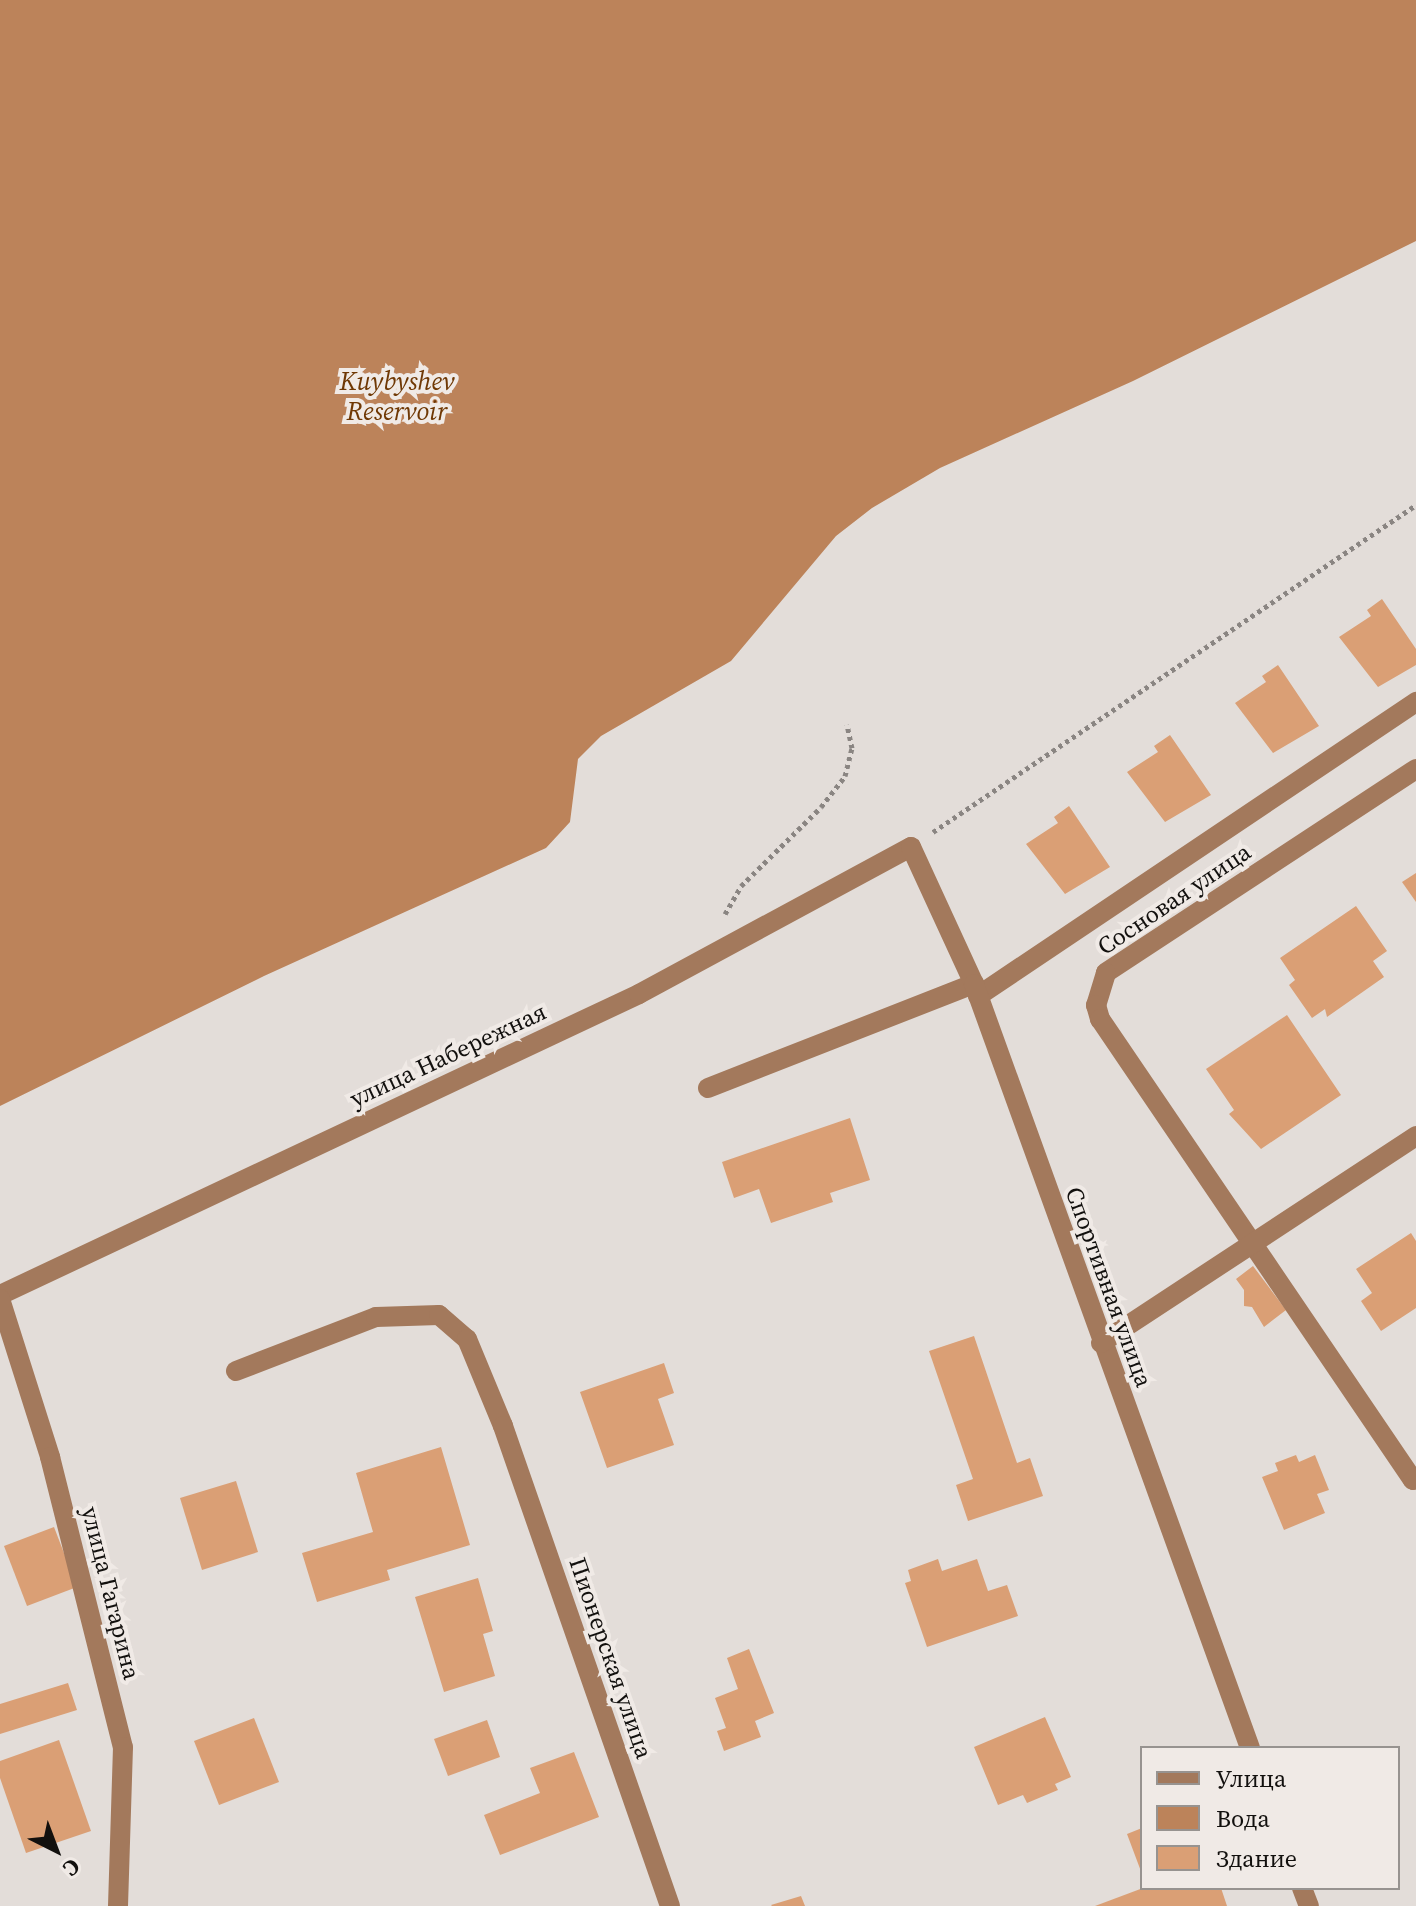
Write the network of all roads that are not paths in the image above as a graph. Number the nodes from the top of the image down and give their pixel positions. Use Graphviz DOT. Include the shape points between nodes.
graph roads {
  1 [pos="1416,702"];
  2 [pos="1416,769"];
  3 [pos="911,847"];
  4 [pos="976,990"];
  5 [pos="708,1088"];
  6 [pos="1416,1136"];
  7 [pos="1260,1250"];
  8 [pos="0,1297"];
  9 [pos="1101,1343"];
  10 [pos="236,1371"];
  11 [pos="1416,1478"];
  12 [pos="1249,1746"];
  13 [pos="118,1906"];
  14 [pos="670,1906"];
  1 -- 4 [label="street"];
  2 -- 7 [label="street, Сосновая улица" via="1106,973 1097,989 1100,1019"];
  3 -- 4 [label="street, Спортивная улица"];
  3 -- 8 [label="street, улица Набережная" via="709,956"];
  4 -- 5 [label="street"];
  4 -- 9 [label="street, Спортивная улица"];
  6 -- 7 [label="street"];
  7 -- 9 [label="street"];
  7 -- 11 [label="street, Сосновая улица"];
  8 -- 13 [label="street, улица Гагарина" via="50,1457 123,1747"];
  9 -- 12 [label="street, Спортивная улица"];
  10 -- 14 [label="street, Пионерская улица" via="376,1317 439,1315 467,1339 503,1426"];
}
